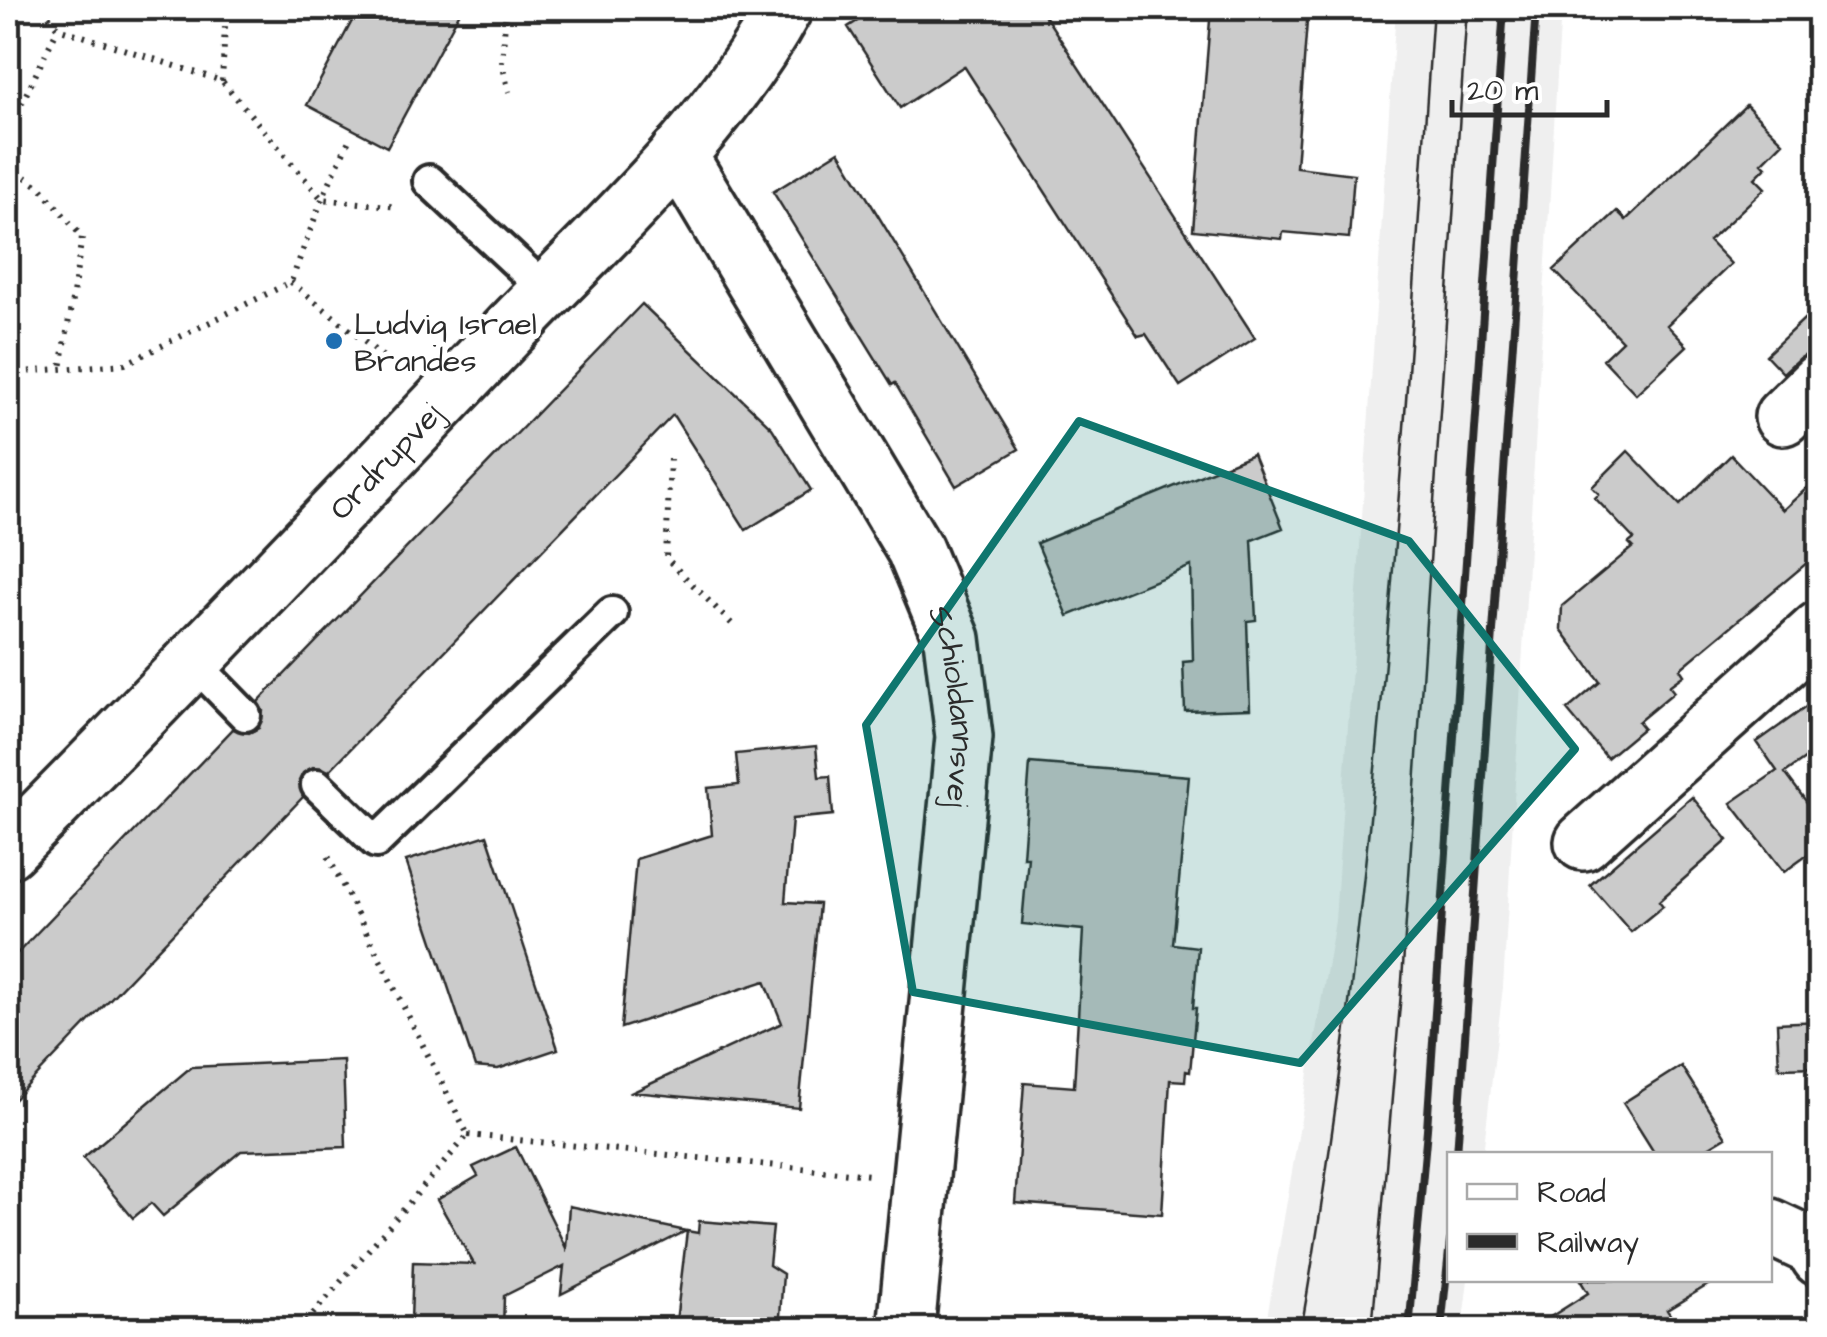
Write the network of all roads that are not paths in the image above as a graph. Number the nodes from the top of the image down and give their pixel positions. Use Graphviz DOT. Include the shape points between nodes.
graph roads {
  1 [pos="784,8"];
  2 [pos="678,154"];
  3 [pos="429,182"];
  4 [pos="548,290"];
  5 [pos="612,613"];
  6 [pos="1820,629"];
  7 [pos="193,662"];
  8 [pos="245,715"];
  9 [pos="323,791"];
  10 [pos="1582,842"];
  11 [pos="8,850"];
  12 [pos="1772,1227"];
  13 [pos="1820,1258"];
  14 [pos="906,1330"];
  1 -- 2 [label="street, Ordrupvej" via="758,54"];
  2 -- 4 [label="street, Ordrupvej"];
  2 -- 14 [label="street, Schioldannsvej" via="915,550 952,639 964,737"];
  3 -- 4 [label="lane"];
  4 -- 7 [label="street, Ordrupvej"];
  5 -- 9 [label="lane" via="376,842"];
  6 -- 10 [label="street"];
  7 -- 8 [label="lane"];
  7 -- 11 [label="street, Ordrupvej"];
  12 -- 13 [label="street" via="1813,1247"];
}
